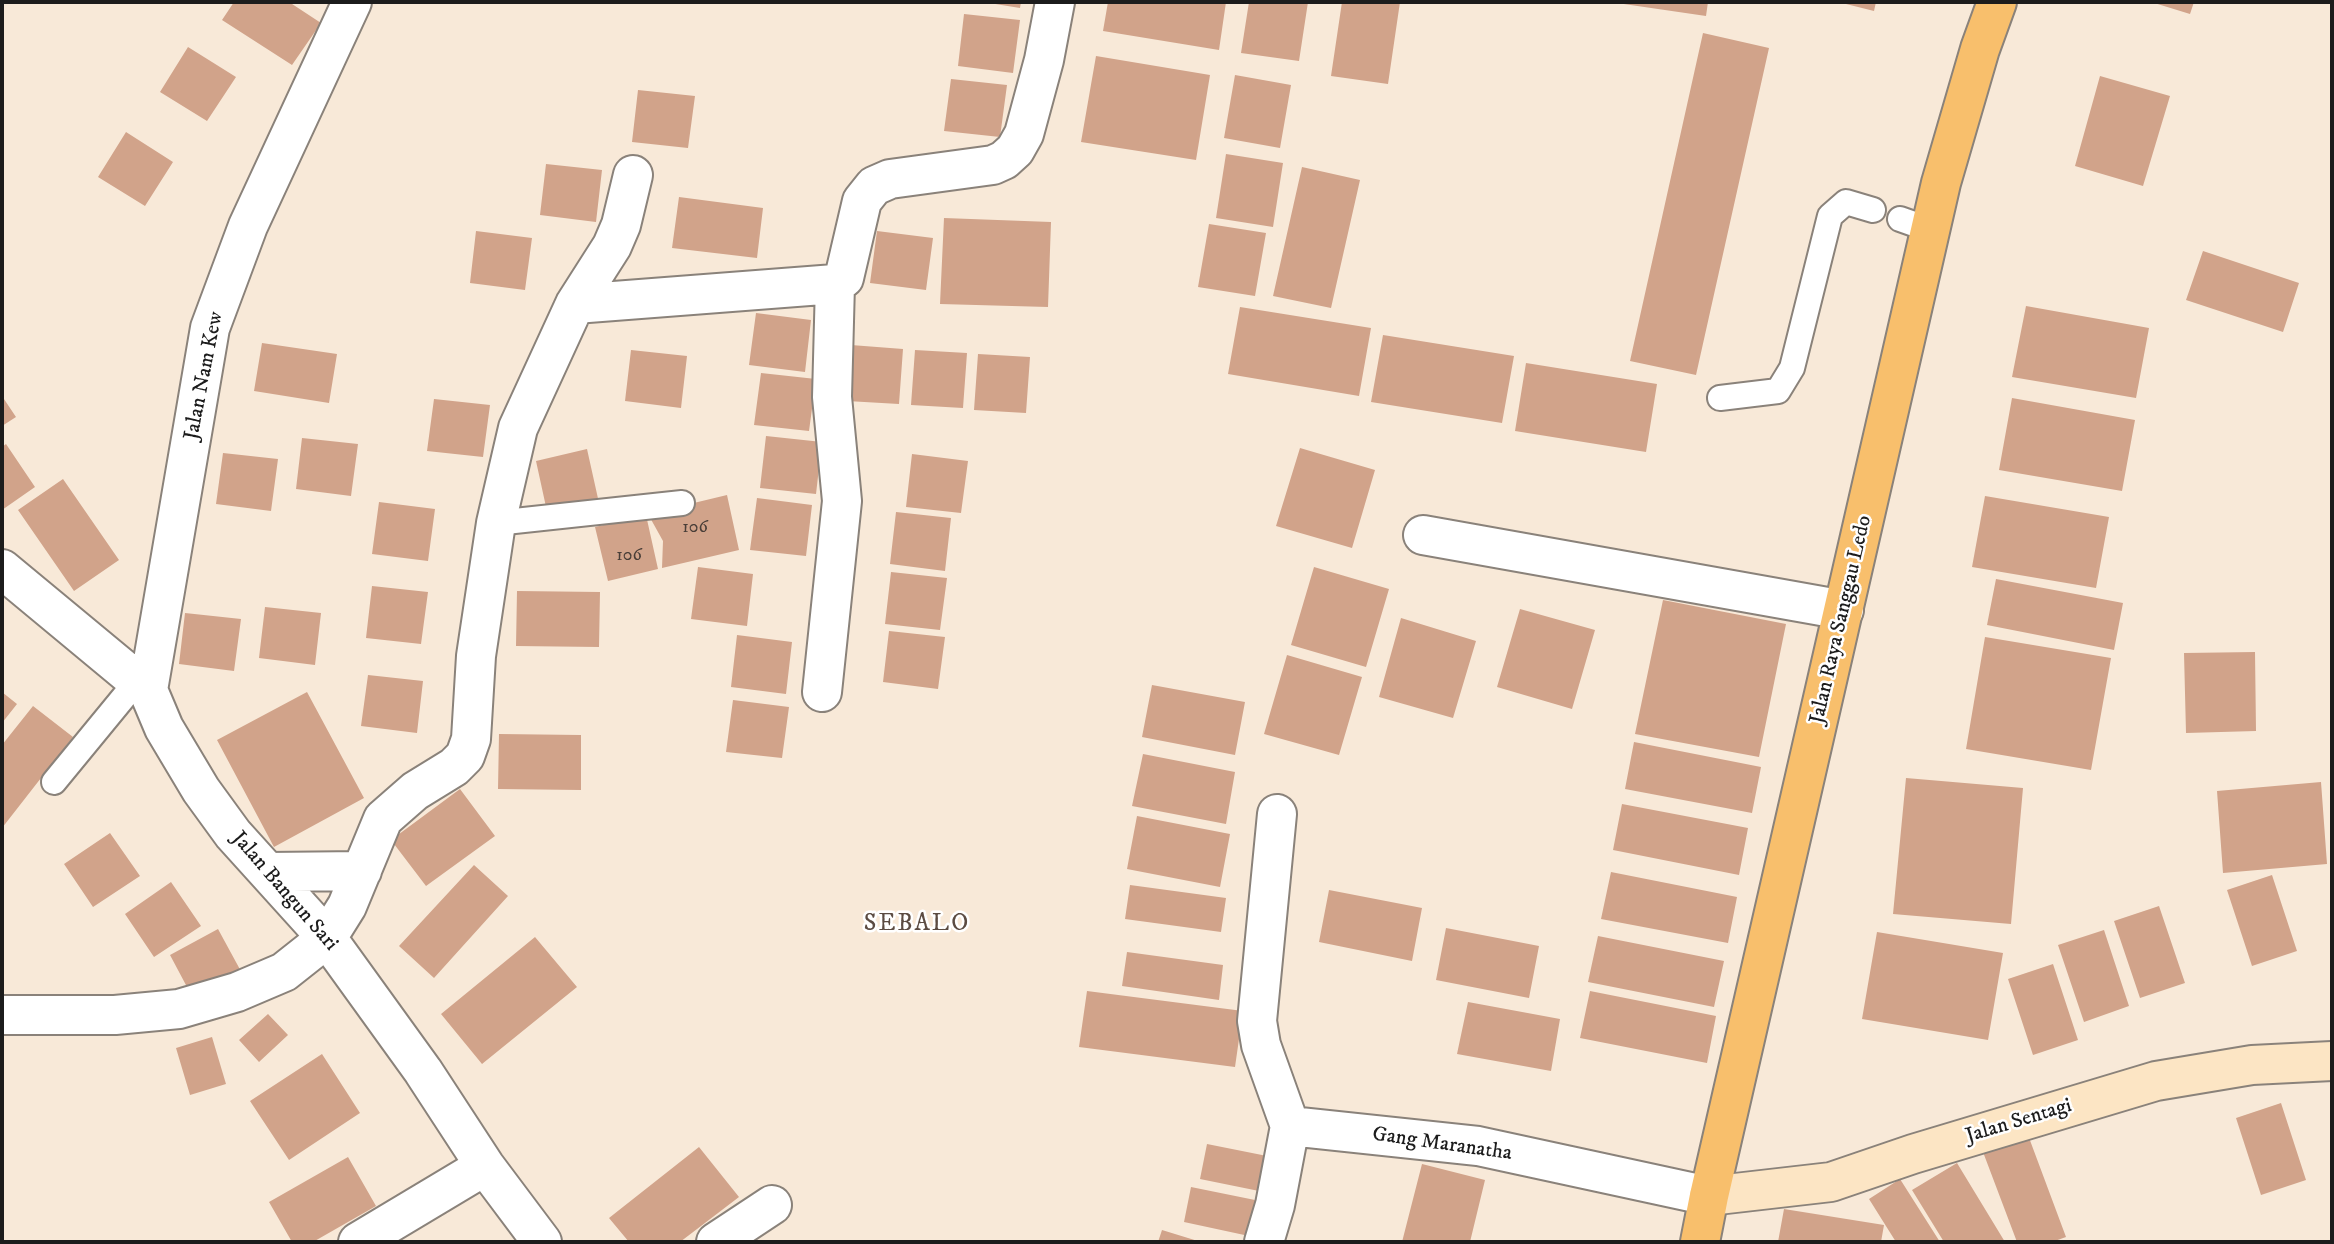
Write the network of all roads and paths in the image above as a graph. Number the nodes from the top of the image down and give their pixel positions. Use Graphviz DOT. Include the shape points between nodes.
graph roads {
  1 [pos="352,2"];
  2 [pos="1055,2"];
  3 [pos="1997,2"];
  4 [pos="633,175"];
  5 [pos="1873,210"];
  6 [pos="835,284"];
  7 [pos="575,304"];
  8 [pos="1720,398"];
  9 [pos="682,503"];
  10 [pos="496,523"];
  11 [pos="1423,535"];
  12 [pos="2,569"];
  13 [pos="1844,610"];
  14 [pos="143,685"];
  15 [pos="822,692"];
  16 [pos="54,782"];
  17 [pos="1277,814"];
  18 [pos="362,871"];
  19 [pos="268,872"];
  20 [pos="327,938"];
  21 [pos="2,1014"];
  22 [pos="2332,1060"];
  23 [pos="1290,1126"];
  24 [pos="485,1166"];
  25 [pos="1709,1196"];
  26 [pos="772,1205"];
  27 [pos="358,1242"];
  28 [pos="542,1242"];
  29 [pos="716,1242"];
  30 [pos="1264,1242"];
  31 [pos="1700,1242"];
  1 -- 14 [label="street, Jalan Nam Kew" via="248,226 210,328"];
  2 -- 6 [label="street" via="1045,60 1015,150 993,165 890,179 874,186 862,201 844,278"];
  3 -- 13 [label="highway, Jalan Raya Sanggau Ledo" via="1953,141 1915,225"];
  4 -- 7 [label="street" via="612,246"];
  5 -- 8 [label="lane" via="1846,202 1830,216 1792,368 1778,391"];
  6 -- 7 [label="street"];
  6 -- 15 [label="street" via="832,397 842,501"];
  7 -- 10 [label="street" via="518,428"];
  9 -- 10 [label="lane"];
  10 -- 18 [label="street" via="466,756 383,819"];
  11 -- 13 [label="street"];
  12 -- 14 [label="street, Jalan Bangun Sari"];
  13 -- 25 [label="highway, Jalan Raya Sanggau Ledo"];
  14 -- 16 [label="lane"];
  14 -- 19 [label="street, Jalan Bangun Sari" via="201,790"];
  17 -- 23 [label="street" via="1257,1021"];
  18 -- 19 [label="street"];
  18 -- 20 [label="street" via="348,906"];
  19 -- 20 [label="street, Jalan Bangun Sari"];
  20 -- 21 [label="street" via="284,972 179,1009 115,1015"];
  20 -- 24 [label="street, Jalan Bangun Sari" via="424,1071"];
  22 -- 25 [label="main road, Jalan Sentagi" via="2252,1065 2156,1081 1831,1182"];
  23 -- 25 [label="street, Gang Maranatha" via="1478,1146"];
  23 -- 30 [label="street"];
  24 -- 27 [label="street"];
  24 -- 28 [label="street, Jalan Bangun Sari"];
  25 -- 31 [label="highway, Jalan Raya Sanggau Ledo"];
  26 -- 29 [label="street"];
}
